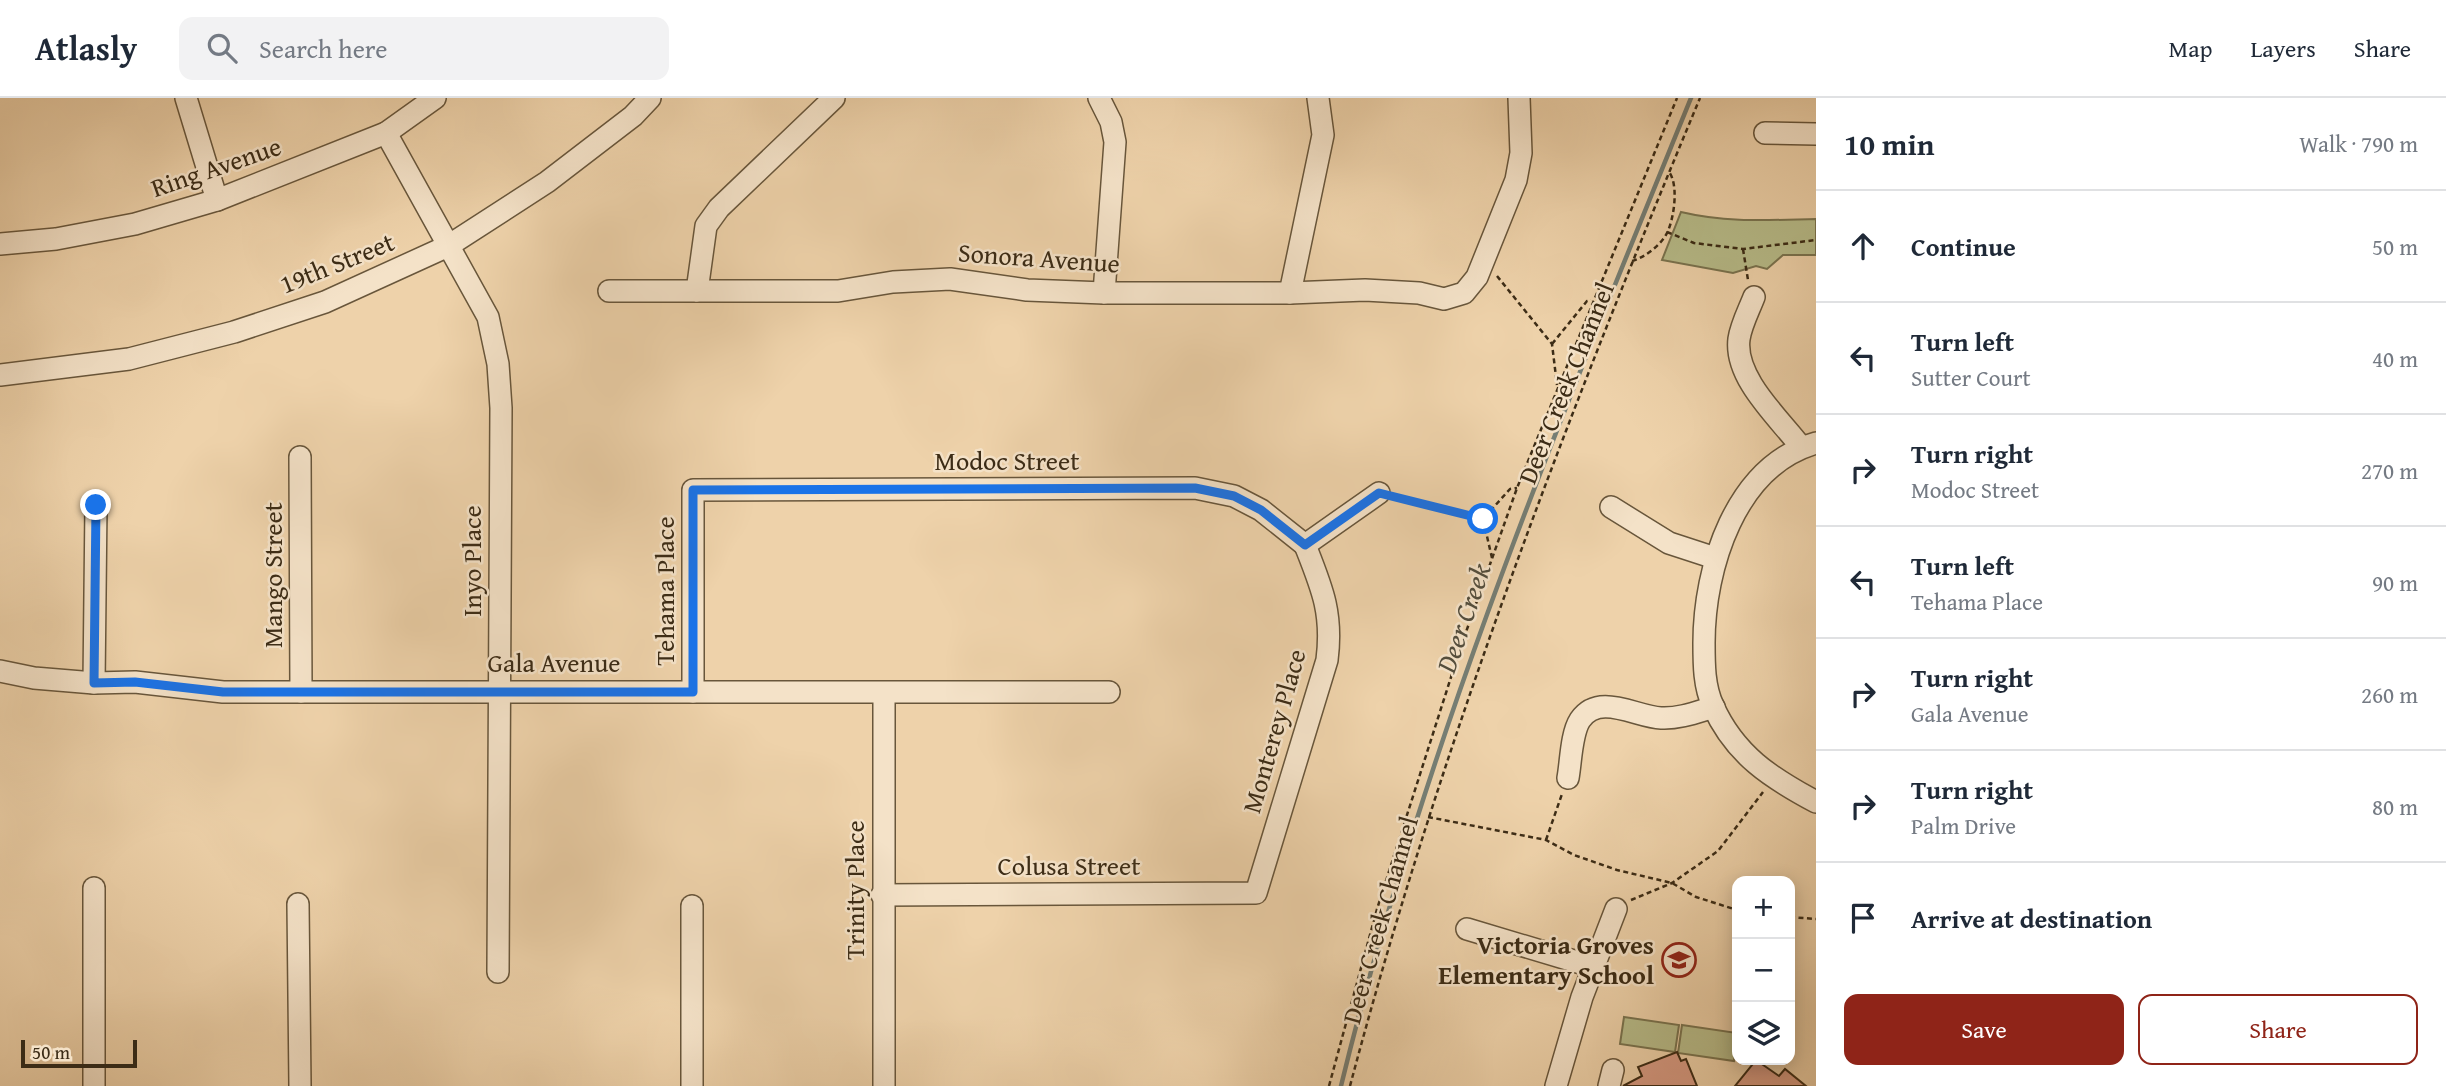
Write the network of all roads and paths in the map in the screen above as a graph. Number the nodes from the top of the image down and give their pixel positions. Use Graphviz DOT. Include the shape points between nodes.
graph roads {
  1 [pos="186,98"];
  2 [pos="435,98"];
  3 [pos="650,98"];
  4 [pos="834,98"];
  5 [pos="1099,98"];
  6 [pos="1318,98"];
  7 [pos="1519,98"];
  8 [pos="1677,98"];
  9 [pos="1700,98"];
  10 [pos="386,133"];
  11 [pos="1765,133"];
  12 [pos="1816,134"];
  13 [pos="1669,172"];
  14 [pos="217,200"];
  15 [pos="1667,232"];
  16 [pos="1816,240"];
  17 [pos="0,244"];
  18 [pos="448,246"];
  19 [pos="1743,249"];
  20 [pos="1484,259"];
  21 [pos="1632,261"];
  22 [pos="609,291"];
  23 [pos="697,291"];
  24 [pos="1104,293"];
  25 [pos="1290,293"];
  26 [pos="1754,297"];
  27 [pos="1593,300"];
  28 [pos="1552,344"];
  29 [pos="0,375"];
  30 [pos="1558,385"];
  31 [pos="1809,445"];
  32 [pos="300,457"];
  33 [pos="1517,488"];
  34 [pos="693,490"];
  35 [pos="1379,493"];
  36 [pos="96,505"];
  37 [pos="1611,507"];
  38 [pos="1483,519"];
  39 [pos="1305,545"];
  40 [pos="1715,558"];
  41 [pos="1492,559"];
  42 [pos="0,671"];
  43 [pos="94,683"];
  44 [pos="499,691"];
  45 [pos="301,692"];
  46 [pos="693,692"];
  47 [pos="1109,692"];
  48 [pos="884,694"];
  49 [pos="1714,707"];
  50 [pos="1568,778"];
  51 [pos="1773,780"];
  52 [pos="1816,802"];
  53 [pos="1428,817"];
  54 [pos="1546,840"];
  55 [pos="1672,883"];
  56 [pos="94,888"];
  57 [pos="1256,893"];
  58 [pos="882,895"];
  59 [pos="298,904"];
  60 [pos="692,906"];
  61 [pos="1732,908"];
  62 [pos="1616,909"];
  63 [pos="1795,917"];
  64 [pos="1816,919"];
  65 [pos="1467,929"];
  66 [pos="1594,967"];
  67 [pos="498,972"];
  68 [pos="94,1086"];
  69 [pos="300,1086"];
  70 [pos="692,1086"];
  71 [pos="884,1086"];
  72 [pos="1329,1086"];
  73 [pos="1350,1086"];
  74 [pos="1556,1086"];
  1 -- 14 [label="street"];
  2 -- 10 [label="street, Ring Avenue"];
  3 -- 18 [label="street, 19th Street" via="547,182"];
  4 -- 23 [label="street" via="719,208 706,226"];
  5 -- 24 [label="street" via="1115,142"];
  6 -- 25 [label="street" via="1323,135"];
  7 -- 20 [label="street" via="1521,153 1516,180"];
  8 -- 27 [label="path"];
  9 -- 13 [label="path, Deer Creek Channel"];
  10 -- 14 [label="street, Ring Avenue"];
  10 -- 18 [label="street, Inyo Place"];
  11 -- 12 [label="street"];
  13 -- 15 [label="path" via="1674,194"];
  13 -- 21 [label="path, Deer Creek Channel"];
  14 -- 17 [label="street, Ring Avenue" via="135,224"];
  15 -- 19 [label="path" via="1694,243"];
  15 -- 21 [label="path"];
  16 -- 19 [label="path"];
  18 -- 29 [label="street, 19th Street" via="325,302 234,332 130,359"];
  18 -- 44 [label="street, Inyo Place" via="488,317 498,365"];
  19 -- 26 [label="path"];
  20 -- 25 [label="street, Sonora Avenue" via="1464,293 1444,299 1366,290"];
  20 -- 28 [label="path"];
  21 -- 53 [label="path, Deer Creek Channel" via="1508,578"];
  22 -- 23 [label="street, Sonora Avenue"];
  23 -- 24 [label="street, Sonora Avenue" via="838,291 950,279 1027,290"];
  24 -- 25 [label="street, Sonora Avenue"];
  26 -- 31 [label="street" via="1739,337 1739,355 1754,384"];
  27 -- 28 [label="path" via="1587,301"];
  27 -- 30 [label="path"];
  28 -- 30 [label="path"];
  30 -- 33 [label="path"];
  31 -- 40 [label="street" via="1770,470 1746,494"];
  32 -- 45 [label="street, Mango Street"];
  33 -- 38 [label="path" via="1510,489"];
  33 -- 41 [label="path"];
  34 -- 39 [label="street, Modoc Street" via="1195,488 1234,496 1261,510"];
  34 -- 46 [label="street, Tehama Place"];
  35 -- 38 [label="path"];
  35 -- 39 [label="street"];
  36 -- 43 [label="street"];
  37 -- 40 [label="street" via="1670,543"];
  38 -- 41 [label="path"];
  39 -- 57 [label="street, Monterey Place" via="1327,601 1331,629 1327,660"];
  40 -- 49 [label="street" via="1704,629 1706,685"];
  41 -- 72 [label="path" via="1381,897"];
  42 -- 43 [label="street, Gala Avenue"];
  43 -- 45 [label="street, Gala Avenue"];
  44 -- 45 [label="street, Gala Avenue"];
  44 -- 46 [label="street, Gala Avenue"];
  44 -- 67 [label="street, Inyo Place"];
  46 -- 48 [label="street, Gala Avenue"];
  47 -- 48 [label="street, Gala Avenue"];
  48 -- 58 [label="street, Trinity Place"];
  49 -- 50 [label="street" via="1662,718 1615,707 1589,711 1577,728"];
  49 -- 51 [label="street" via="1743,751"];
  50 -- 54 [label="path"];
  51 -- 52 [label="street"];
  51 -- 55 [label="path" via="1718,852"];
  53 -- 54 [label="path"];
  53 -- 73 [label="path, Deer Creek Channel"];
  54 -- 55 [label="path" via="1617,870"];
  55 -- 61 [label="path" via="1696,897"];
  55 -- 62 [label="path"];
  56 -- 68 [label="street"];
  57 -- 58 [label="street, Colusa Street"];
  58 -- 71 [label="street, Trinity Place"];
  59 -- 69 [label="street"];
  60 -- 70 [label="street"];
  62 -- 66 [label="street"];
  63 -- 64 [label="path"];
  65 -- 66 [label="street"];
  66 -- 74 [label="street"];
}
